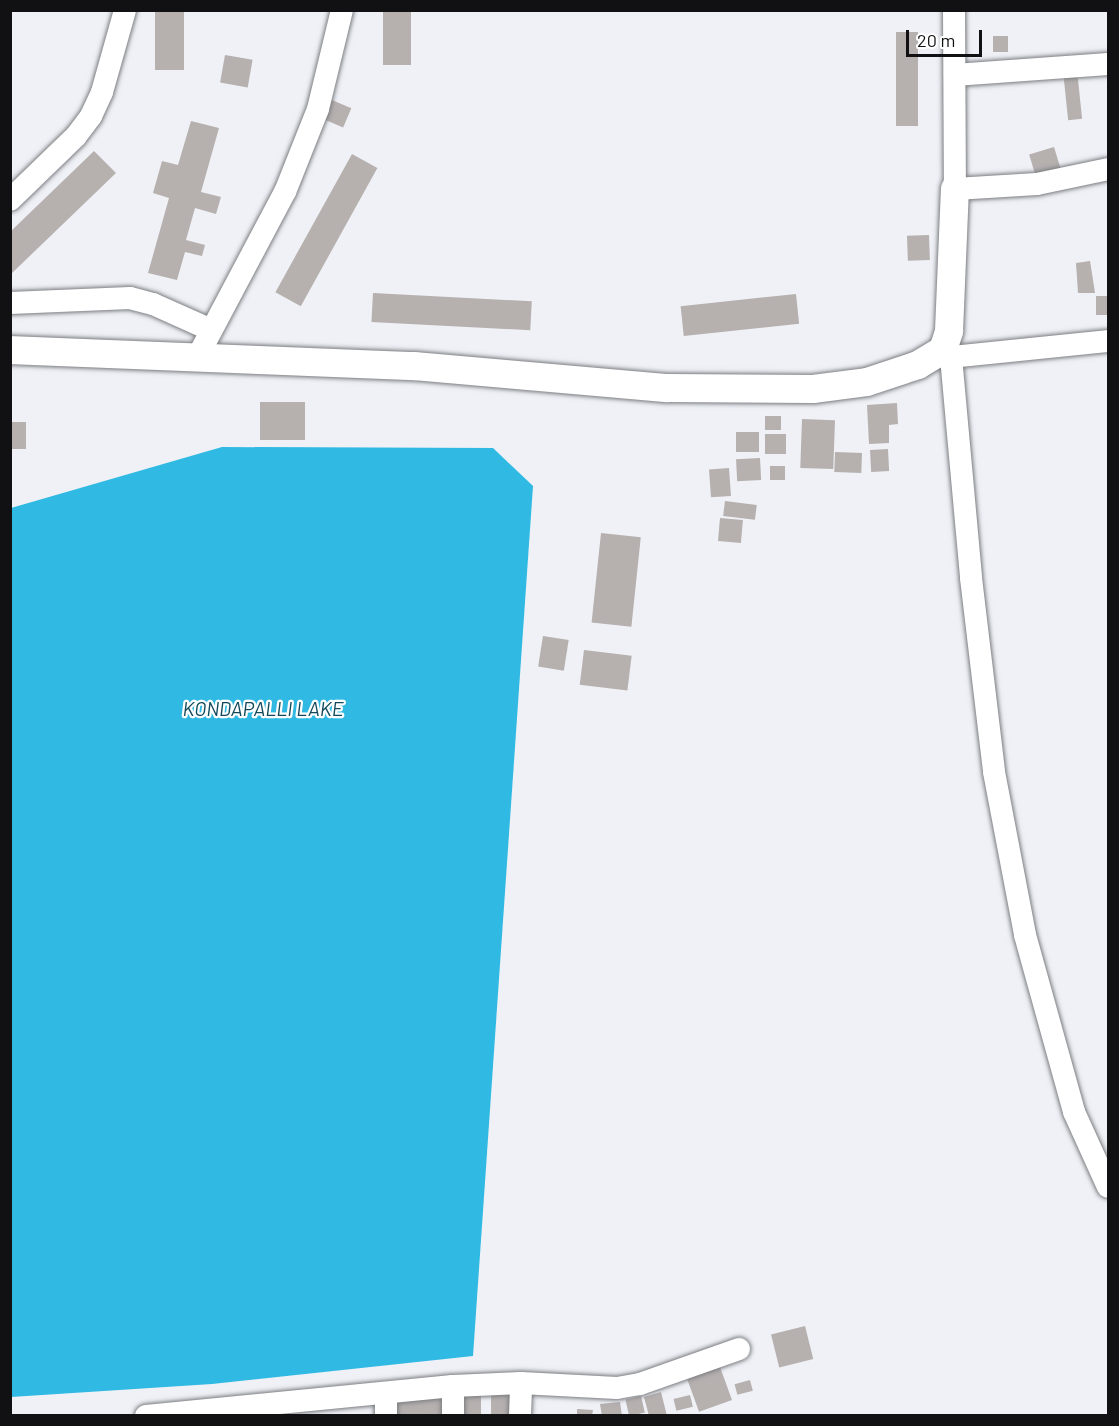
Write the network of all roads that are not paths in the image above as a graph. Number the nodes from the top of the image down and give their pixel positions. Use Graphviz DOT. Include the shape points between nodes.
graph roads {
  1 [pos="125,10"];
  2 [pos="342,10"];
  3 [pos="954,10"];
  4 [pos="1108,64"];
  5 [pos="955,75"];
  6 [pos="1108,169"];
  7 [pos="955,189"];
  8 [pos="10,200"];
  9 [pos="10,303"];
  10 [pos="211,330"];
  11 [pos="1108,341"];
  12 [pos="10,350"];
  13 [pos="947,353"];
  14 [pos="198,356"];
  15 [pos="1108,1187"];
  16 [pos="739,1349"];
  17 [pos="521,1383"];
  18 [pos="453,1386"];
  19 [pos="386,1393"];
  20 [pos="318,1408"];
  21 [pos="253,1411"];
  22 [pos="188,1413"];
  23 [pos="146,1416"];
  24 [pos="386,1416"];
  25 [pos="453,1416"];
  26 [pos="520,1416"];
  1 -- 8 [label="street" via="102,92 91,116 76,136"];
  2 -- 10 [label="street" via="318,109 285,192"];
  3 -- 5 [label="street"];
  4 -- 5 [label="street"];
  5 -- 7 [label="street"];
  6 -- 7 [label="street" via="1037,184"];
  7 -- 13 [label="street"];
  9 -- 10 [label="street" via="130,298"];
  10 -- 14 [label="street"];
  11 -- 13 [label="street"];
  12 -- 14 [label="street"];
  13 -- 14 [label="street" via="867,382 813,389 747,390 668,388 414,366"];
  13 -- 15 [label="street" via="970,578 1000,807 1025,935 1074,1112"];
  16 -- 17 [label="street" via="640,1384 617,1388"];
  17 -- 18 [label="street"];
  17 -- 26 [label="street"];
  18 -- 19 [label="street"];
  18 -- 25 [label="street"];
  19 -- 20 [label="street"];
  19 -- 24 [label="street"];
  20 -- 21 [label="street"];
  21 -- 22 [label="street"];
  22 -- 23 [label="street"];
}
